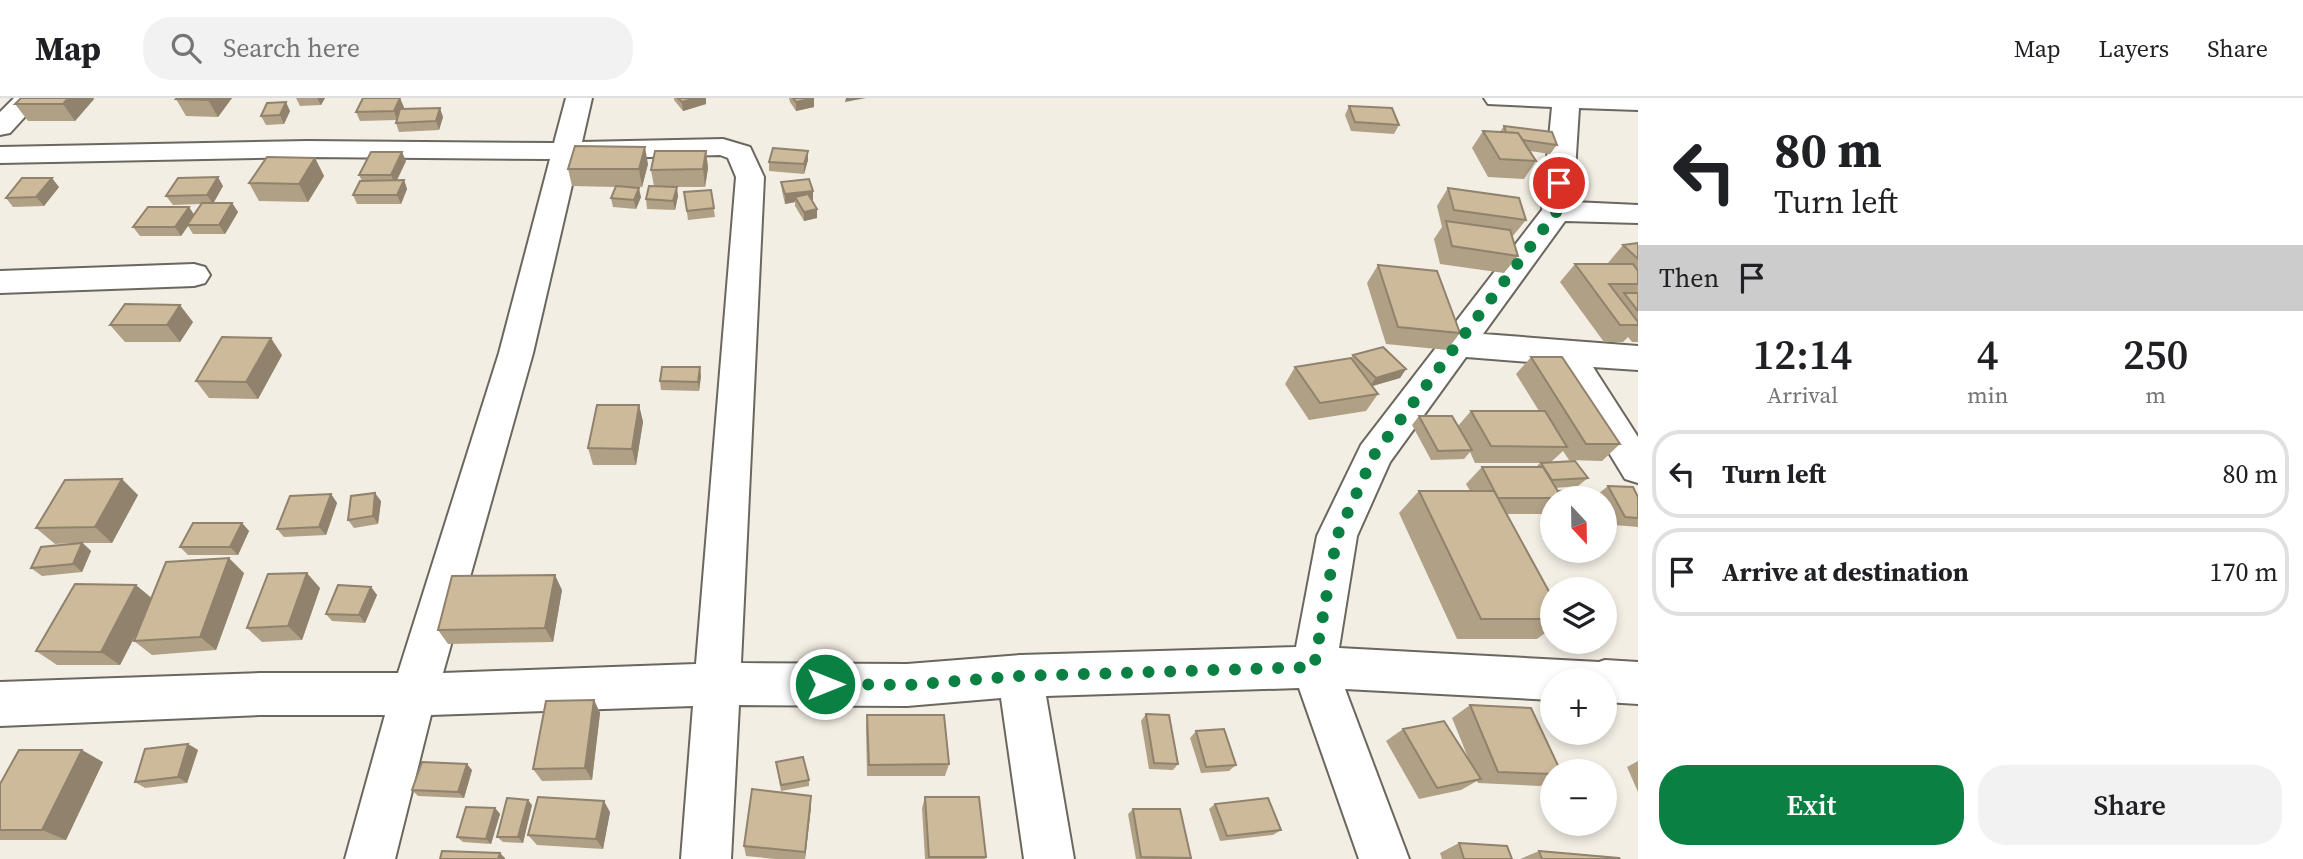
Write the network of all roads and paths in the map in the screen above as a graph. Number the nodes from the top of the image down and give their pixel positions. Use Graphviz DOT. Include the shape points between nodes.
graph roads {
  1 [pos="29,98"];
  2 [pos="579,98"];
  3 [pos="1497,98"];
  4 [pos="1566,100"];
  5 [pos="1638,102"];
  6 [pos="0,127"];
  7 [pos="565,151"];
  8 [pos="0,155"];
  9 [pos="1557,211"];
  10 [pos="1638,214"];
  11 [pos="194,275"];
  12 [pos="0,282"];
  13 [pos="1458,344"];
  14 [pos="1564,352"];
  15 [pos="1638,358"];
  16 [pos="1638,468"];
  17 [pos="1314,667"];
  18 [pos="1020,676"];
  19 [pos="1540,678"];
  20 [pos="1617,682"];
  21 [pos="1638,683"];
  22 [pos="716,684"];
  23 [pos="414,694"];
  24 [pos="0,704"];
  25 [pos="370,859"];
  26 [pos="706,859"];
  27 [pos="1049,859"];
  28 [pos="1384,859"];
  1 -- 6 [label="street"];
  2 -- 7 [label="street"];
  3 -- 4 [label="street"];
  4 -- 5 [label="street"];
  4 -- 9 [label="street"];
  7 -- 8 [label="street" via="307,149"];
  7 -- 22 [label="street" via="723,147 740,153 750,177"];
  7 -- 23 [label="street" via="516,352"];
  9 -- 10 [label="street"];
  9 -- 13 [label="street"];
  11 -- 12 [label="street"];
  13 -- 14 [label="street"];
  13 -- 17 [label="street" via="1374,455 1337,536"];
  14 -- 15 [label="street"];
  14 -- 16 [label="street"];
  17 -- 18 [label="street"];
  17 -- 19 [label="street"];
  17 -- 28 [label="street"];
  18 -- 22 [label="street" via="907,685"];
  18 -- 27 [label="street"];
  20 -- 21 [label="street"];
  22 -- 23 [label="street"];
  22 -- 26 [label="street"];
  23 -- 24 [label="street" via="260,694"];
  23 -- 25 [label="street"];
}
